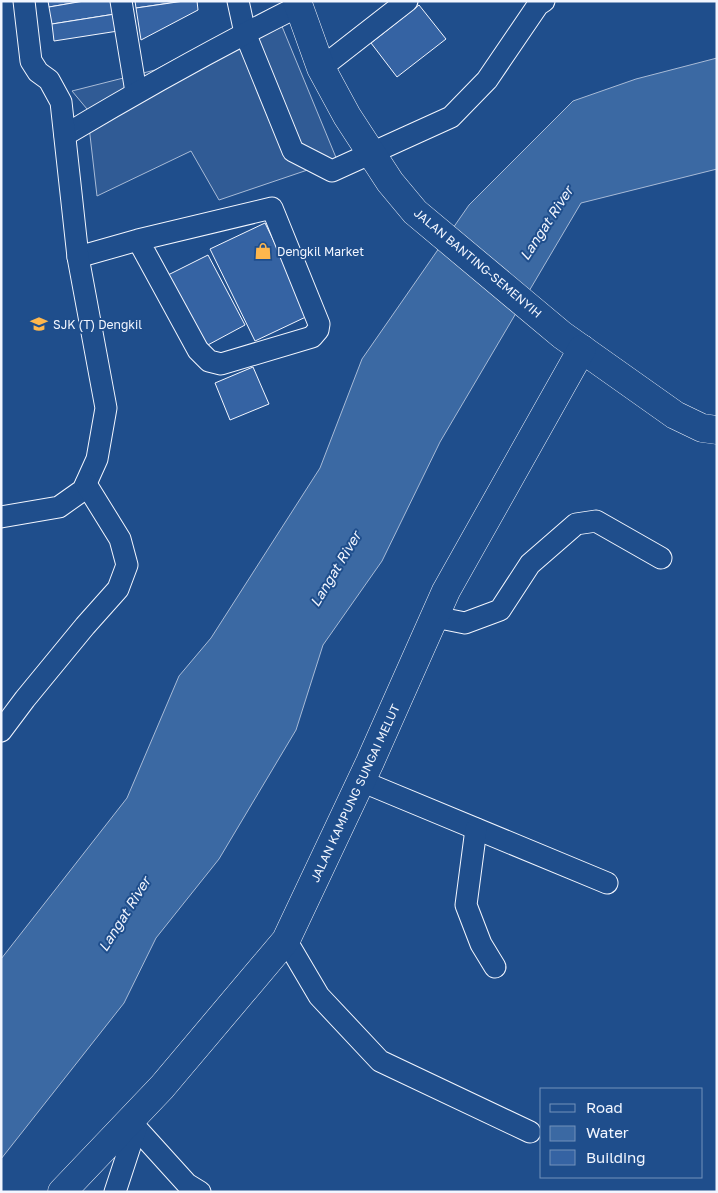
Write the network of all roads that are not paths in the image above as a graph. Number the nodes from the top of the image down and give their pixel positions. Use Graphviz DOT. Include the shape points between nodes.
graph roads {
  1 [pos="24,1"];
  2 [pos="121,1"];
  3 [pos="238,1"];
  4 [pos="407,1"];
  5 [pos="544,1"];
  6 [pos="298,4"];
  7 [pos="245,33"];
  8 [pos="321,68"];
  9 [pos="136,92"];
  10 [pos="65,134"];
  11 [pos="370,152"];
  12 [pos="138,240"];
  13 [pos="78,257"];
  14 [pos="572,342"];
  15 [pos="717,430"];
  16 [pos="86,484"];
  17 [pos="1,517"];
  18 [pos="661,558"];
  19 [pos="435,617"];
  20 [pos="1,731"];
  21 [pos="361,781"];
  22 [pos="476,829"];
  23 [pos="607,883"];
  24 [pos="286,940"];
  25 [pos="495,967"];
  26 [pos="133,1124"];
  27 [pos="530,1132"];
  28 [pos="62,1192"];
  29 [pos="115,1192"];
  30 [pos="200,1192"];
  1 -- 10 [label="street" via="31,61 49,80 61,102"];
  2 -- 9 [label="street"];
  3 -- 7 [label="street"];
  4 -- 8 [label="street"];
  5 -- 11 [label="street" via="538,5 488,80 451,117"];
  6 -- 7 [label="street"];
  6 -- 8 [label="main road, JALAN BANTING-SEMENYIH"];
  7 -- 9 [label="street"];
  7 -- 11 [label="street" via="292,150 332,171"];
  8 -- 11 [label="main road, JALAN BANTING-SEMENYIH"];
  9 -- 10 [label="street"];
  10 -- 13 [label="street"];
  11 -- 14 [label="main road, JALAN BANTING-SEMENYIH" via="416,212"];
  12 -- 12 [label="street" via="272,208 319,324 318,330 312,337 222,364 209,361 198,350"];
  12 -- 13 [label="street"];
  13 -- 16 [label="street" via="106,408 97,459"];
  14 -- 15 [label="main road, JALAN BANTING-SEMENYIH" via="675,415 702,428"];
  14 -- 19 [label="main road, JALAN KAMPUNG SUNGAI MELUT"];
  16 -- 17 [label="street" via="83,490 59,507"];
  16 -- 20 [label="street" via="120,539 127,565 118,589"];
  18 -- 19 [label="street" via="596,521 576,524 530,564 500,610 465,622"];
  19 -- 21 [label="main road, JALAN KAMPUNG SUNGAI MELUT"];
  21 -- 22 [label="street"];
  21 -- 24 [label="main road, JALAN KAMPUNG SUNGAI MELUT"];
  22 -- 23 [label="street"];
  22 -- 25 [label="street" via="466,905 481,944"];
  24 -- 26 [label="main road, JALAN KAMPUNG SUNGAI MELUT"];
  24 -- 27 [label="street" via="319,996 380,1061"];
  26 -- 28 [label="main road, JALAN KAMPUNG SUNGAI MELUT"];
  26 -- 29 [label="street"];
  26 -- 30 [label="street" via="187,1184"];
}
